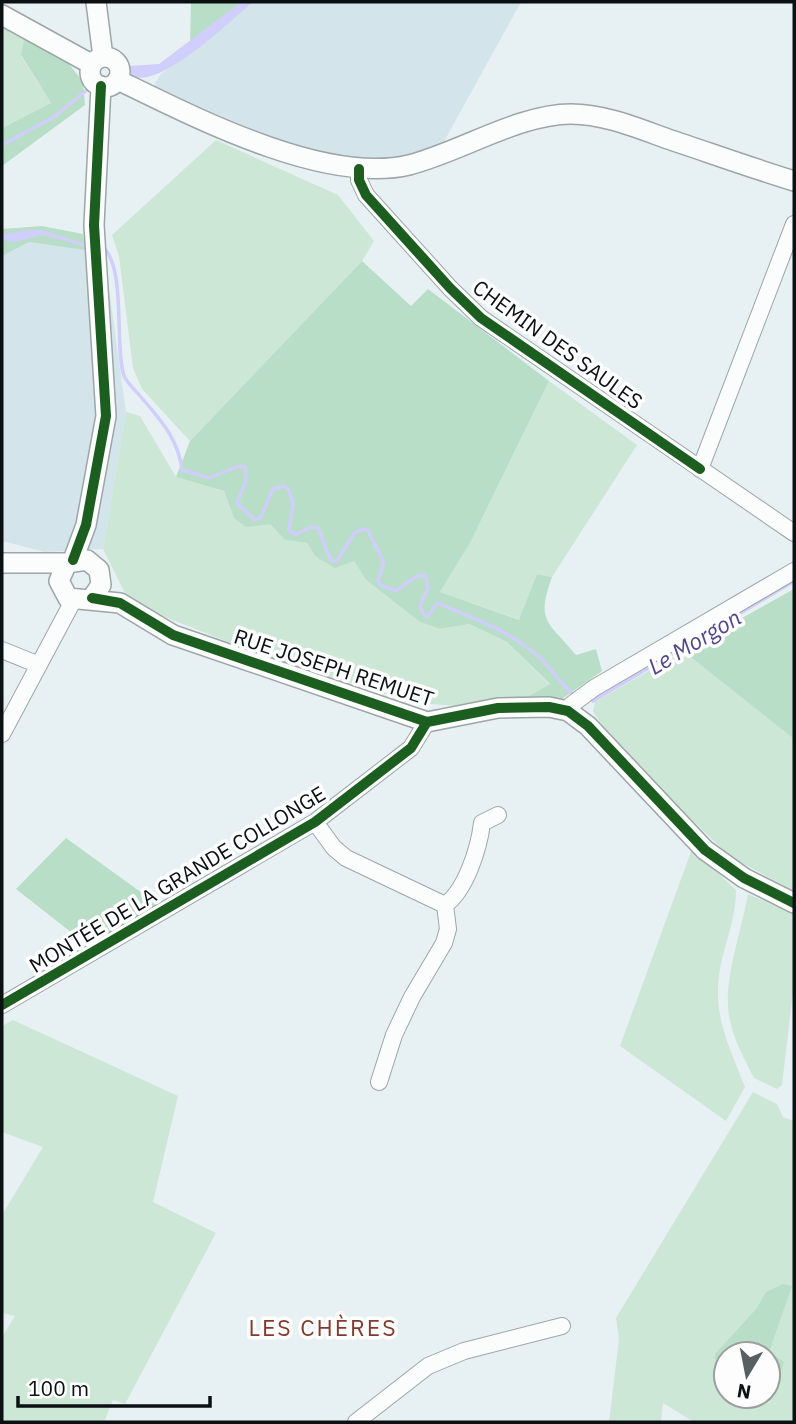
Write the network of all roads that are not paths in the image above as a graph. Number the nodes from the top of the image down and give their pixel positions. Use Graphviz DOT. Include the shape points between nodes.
graph roads {
  1 [pos="96,2"];
  2 [pos="2,15"];
  3 [pos="97,61"];
  4 [pos="109,83"];
  5 [pos="359,169"];
  6 [pos="794,181"];
  7 [pos="794,224"];
  8 [pos="700,469"];
  9 [pos="86,525"];
  10 [pos="794,533"];
  11 [pos="70,562"];
  12 [pos="9,563"];
  13 [pos="794,571"];
  14 [pos="100,575"];
  15 [pos="75,596"];
  16 [pos="120,603"];
  17 [pos="2,650"];
  18 [pos="39,665"];
  19 [pos="568,712"];
  20 [pos="427,722"];
  21 [pos="2,734"];
  22 [pos="498,815"];
  23 [pos="314,822"];
  24 [pos="794,903"];
  25 [pos="445,905"];
  26 [pos="2,1005"];
  27 [pos="379,1082"];
  28 [pos="562,1326"];
  29 [pos="356,1422"];
  1 -- 3 [label="street"];
  2 -- 3 [label="street"];
  3 -- 4 [label="street" via="92,79"];
  3 -- 4 [label="street" via="117,63 120,72"];
  4 -- 5 [label="street" via="293,155"];
  4 -- 9 [label="street" via="94,225 106,416"];
  5 -- 6 [label="street" via="407,165 523,124 567,114 618,123"];
  5 -- 8 [label="street, CHEMIN DES SAULES" via="366,195 481,318"];
  7 -- 8 [label="street"];
  8 -- 10 [label="street, CHEMIN DES SAULES"];
  9 -- 11 [label="street"];
  9 -- 14 [label="street"];
  11 -- 12 [label="street"];
  11 -- 14 [label="street" via="87,560"];
  11 -- 15 [label="street" via="60,575"];
  12 -- 15 [label="street" via="50,578"];
  13 -- 19 [label="street" via="594,688"];
  14 -- 15 [label="street" via="99,590"];
  14 -- 16 [label="street"];
  15 -- 16 [label="street, RUE JOSEPH REMUET"];
  15 -- 18 [label="street"];
  16 -- 20 [label="street, RUE JOSEPH REMUET" via="173,635"];
  17 -- 18 [label="street"];
  18 -- 21 [label="street"];
  19 -- 20 [label="street, RUE JOSEPH REMUET" via="549,707 498,708"];
  19 -- 24 [label="street" via="587,726 705,850 744,878"];
  20 -- 23 [label="street, MONTÉE DE LA GRANDE COLLONGE" via="411,748"];
  22 -- 25 [label="street" via="482,823 455,898"];
  23 -- 25 [label="street" via="346,858"];
  23 -- 26 [label="street, MONTÉE DE LA GRANDE COLLONGE"];
  25 -- 27 [label="street" via="448,929 444,943 407,1007"];
  28 -- 29 [label="street" via="464,1351 428,1366"];
}
